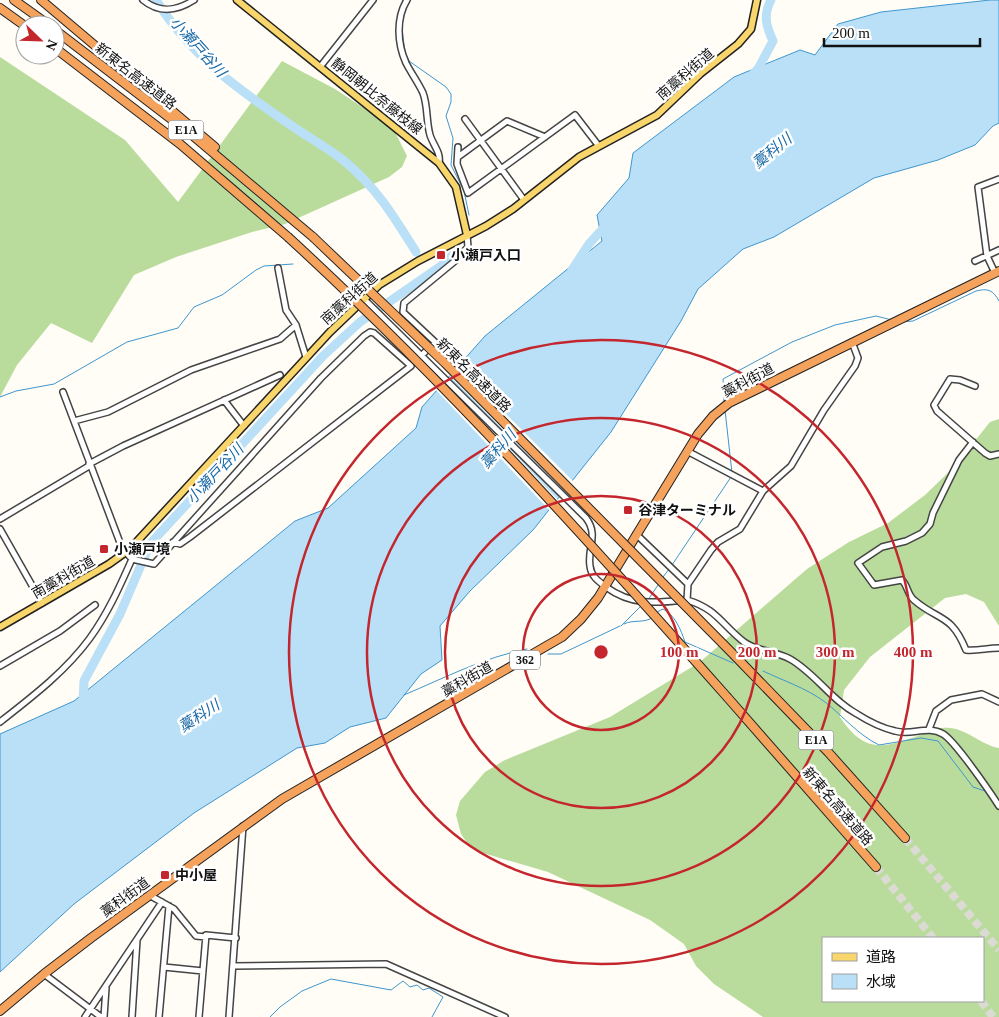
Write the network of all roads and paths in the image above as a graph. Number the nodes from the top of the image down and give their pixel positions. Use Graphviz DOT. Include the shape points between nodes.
graph roads {
  1 [pos="14,0"];
  2 [pos="41,0"];
  3 [pos="45,0"];
  4 [pos="144,0"];
  5 [pos="194,0"];
  6 [pos="237,0"];
  7 [pos="373,0"];
  8 [pos="407,0"];
  9 [pos="757,0"];
  10 [pos="0,8"];
  11 [pos="35,15"];
  12 [pos="60,15"];
  13 [pos="15,19"];
  14 [pos="65,19"];
  15 [pos="65,38"];
  16 [pos="65,56"];
  17 [pos="320,67"];
  18 [pos="465,119"];
  19 [pos="545,137"];
  20 [pos="480,141"];
  21 [pos="598,145"];
  22 [pos="458,147"];
  23 [pos="458,157"];
  24 [pos="438,163"];
  25 [pos="501,169"];
  26 [pos="999,179"];
  27 [pos="524,200"];
  28 [pos="273,202"];
  29 [pos="467,235"];
  30 [pos="999,250"];
  31 [pos="987,256"];
  32 [pos="975,261"];
  33 [pos="278,268"];
  34 [pos="997,272"];
  35 [pos="364,299"];
  36 [pos="296,325"];
  37 [pos="852,341"];
  38 [pos="422,355"];
  39 [pos="306,357"];
  40 [pos="411,366"];
  41 [pos="280,375"];
  42 [pos="975,386"];
  43 [pos="63,392"];
  44 [pos="224,400"];
  45 [pos="74,421"];
  46 [pos="244,426"];
  47 [pos="973,442"];
  48 [pos="687,451"];
  49 [pos="999,454"];
  50 [pos="89,465"];
  51 [pos="763,491"];
  52 [pos="0,519"];
  53 [pos="0,529"];
  54 [pos="636,534"];
  55 [pos="174,542"];
  56 [pos="125,553"];
  57 [pos="132,559"];
  58 [pos="688,584"];
  59 [pos="605,586"];
  60 [pos="687,600"];
  61 [pos="42,603"];
  62 [pos="95,604"];
  63 [pos="0,627"];
  64 [pos="999,648"];
  65 [pos="0,666"];
  66 [pos="999,702"];
  67 [pos="0,722"];
  68 [pos="929,729"];
  69 [pos="999,806"];
  70 [pos="243,826"];
  71 [pos="905,838"];
  72 [pos="876,868"];
  73 [pos="149,895"];
  74 [pos="162,902"];
  75 [pos="169,906"];
  76 [pos="206,937"];
  77 [pos="236,938"];
  78 [pos="137,939"];
  79 [pos="233,966"];
  80 [pos="164,967"];
  81 [pos="203,971"];
  82 [pos="44,974"];
  83 [pos="106,986"];
  84 [pos="91,1009"];
  85 [pos="0,1011"];
  86 [pos="86,1017"];
  87 [pos="103,1017"];
  88 [pos="132,1017"];
  89 [pos="159,1017"];
  90 [pos="199,1017"];
  91 [pos="229,1017"];
  92 [pos="504,1017"];
  1 -- 11 [label="highway"];
  2 -- 12 [label="highway"];
  3 -- 12 [label="highway"];
  4 -- 5 [label="street" via="160,10 174,9"];
  6 -- 17 [label="main road, 静岡朝比奈藤枝線"];
  7 -- 17 [label="street"];
  8 -- 24 [label="street" via="398,25 402,49 406,64 423,92 430,135 440,156"];
  9 -- 21 [label="main road, 南藁科街道" via="751,29 738,44 657,115"];
  10 -- 13 [label="highway"];
  14 -- 28 [label="highway" via="201,135"];
  15 -- 28 [label="highway, 新東名高速道路 / E1A" via="169,116"];
  16 -- 72 [label="highway, 新東名高速道路 / E1A, bridge" via="180,144 288,237 457,400 564,514"];
  17 -- 24 [label="main road, 静岡朝比奈藤枝線"];
  18 -- 20 [label="street"];
  19 -- 20 [label="street" via="507,121"];
  19 -- 21 [label="street" via="575,115"];
  19 -- 25 [label="street"];
  20 -- 23 [label="street"];
  20 -- 25 [label="street"];
  21 -- 27 [label="main road, 南藁科街道"];
  22 -- 23 [label="street"];
  23 -- 25 [label="street" via="468,193"];
  24 -- 29 [label="main road, 静岡朝比奈藤枝線" via="456,188"];
  25 -- 27 [label="street"];
  26 -- 31 [label="street" via="978,187"];
  27 -- 29 [label="main road, 南藁科街道"];
  28 -- 71 [label="highway, 新東名高速道路 / E1A, bridge" via="445,363 650,567 828,752"];
  29 -- 35 [label="main road, 南藁科街道" via="379,285"];
  29 -- 38 [label="street" via="468,247 404,304 403,312 435,342"];
  30 -- 31 [label="street"];
  31 -- 32 [label="street"];
  31 -- 34 [label="street"];
  33 -- 36 [label="street" via="286,310"];
  34 -- 37 [label="highway, 藁科街道 / 362"];
  35 -- 38 [label="street"];
  35 -- 39 [label="main road, 南藁科街道"];
  36 -- 39 [label="street"];
  36 -- 45 [label="street" via="280,339 191,370 108,412"];
  37 -- 48 [label="highway, 藁科街道 / 362" via="729,403 713,416"];
  37 -- 51 [label="street" via="858,358 855,366 824,410 799,455"];
  38 -- 40 [label="street"];
  38 -- 59 [label="street" via="586,518 594,535 590,567 594,578"];
  39 -- 46 [label="main road, 南藁科街道"];
  40 -- 55 [label="street" via="190,537 180,544"];
  40 -- 55 [label="street" via="374,333 364,336 321,378"];
  41 -- 44 [label="street"];
  42 -- 47 [label="street" via="950,379 934,405"];
  43 -- 45 [label="street"];
  44 -- 46 [label="street"];
  44 -- 50 [label="street"];
  45 -- 50 [label="street"];
  46 -- 56 [label="main road, 南藁科街道"];
  47 -- 49 [label="street" via="990,456"];
  47 -- 64 [label="street" via="959,460 930,524 922,533 882,548 858,563 874,585 902,580 913,600 947,619 966,650"];
  48 -- 51 [label="street"];
  48 -- 54 [label="highway, 藁科街道 / 362"];
  50 -- 52 [label="street"];
  50 -- 56 [label="street"];
  51 -- 58 [label="street" via="744,524 718,542"];
  53 -- 61 [label="street"];
  54 -- 58 [label="street"];
  54 -- 59 [label="highway, 藁科街道 / 362"];
  55 -- 57 [label="street" via="157,561 150,563"];
  56 -- 57 [label="street"];
  56 -- 61 [label="main road, 南藁科街道"];
  57 -- 67 [label="street" via="90,639 32,696"];
  58 -- 60 [label="street"];
  59 -- 60 [label="street" via="640,603"];
  59 -- 70 [label="highway, 藁科街道 / 362" via="589,610 562,637 322,775"];
  60 -- 68 [label="street" via="714,612 745,642 790,659 855,714 896,732"];
  61 -- 63 [label="main road, 南藁科街道"];
  62 -- 65 [label="street" via="60,631"];
  66 -- 68 [label="street" via="982,694 951,700 936,711"];
  68 -- 69 [label="street" via="944,734"];
  70 -- 73 [label="highway, 藁科街道 / 362"];
  70 -- 77 [label="street"];
  73 -- 74 [label="street"];
  73 -- 82 [label="highway, 藁科街道 / 362"];
  74 -- 75 [label="street"];
  74 -- 78 [label="street"];
  75 -- 76 [label="street" via="196,936"];
  75 -- 80 [label="street"];
  76 -- 77 [label="street"];
  76 -- 81 [label="street"];
  77 -- 79 [label="street"];
  78 -- 83 [label="street"];
  78 -- 88 [label="street"];
  79 -- 91 [label="street"];
  79 -- 92 [label="street" via="386,964"];
  80 -- 81 [label="street"];
  80 -- 89 [label="street"];
  81 -- 90 [label="street"];
  82 -- 84 [label="street"];
  82 -- 85 [label="highway, 藁科街道 / 362"];
  83 -- 84 [label="street"];
  83 -- 87 [label="street"];
  84 -- 86 [label="street"];
  84 -- 87 [label="street"];
}
